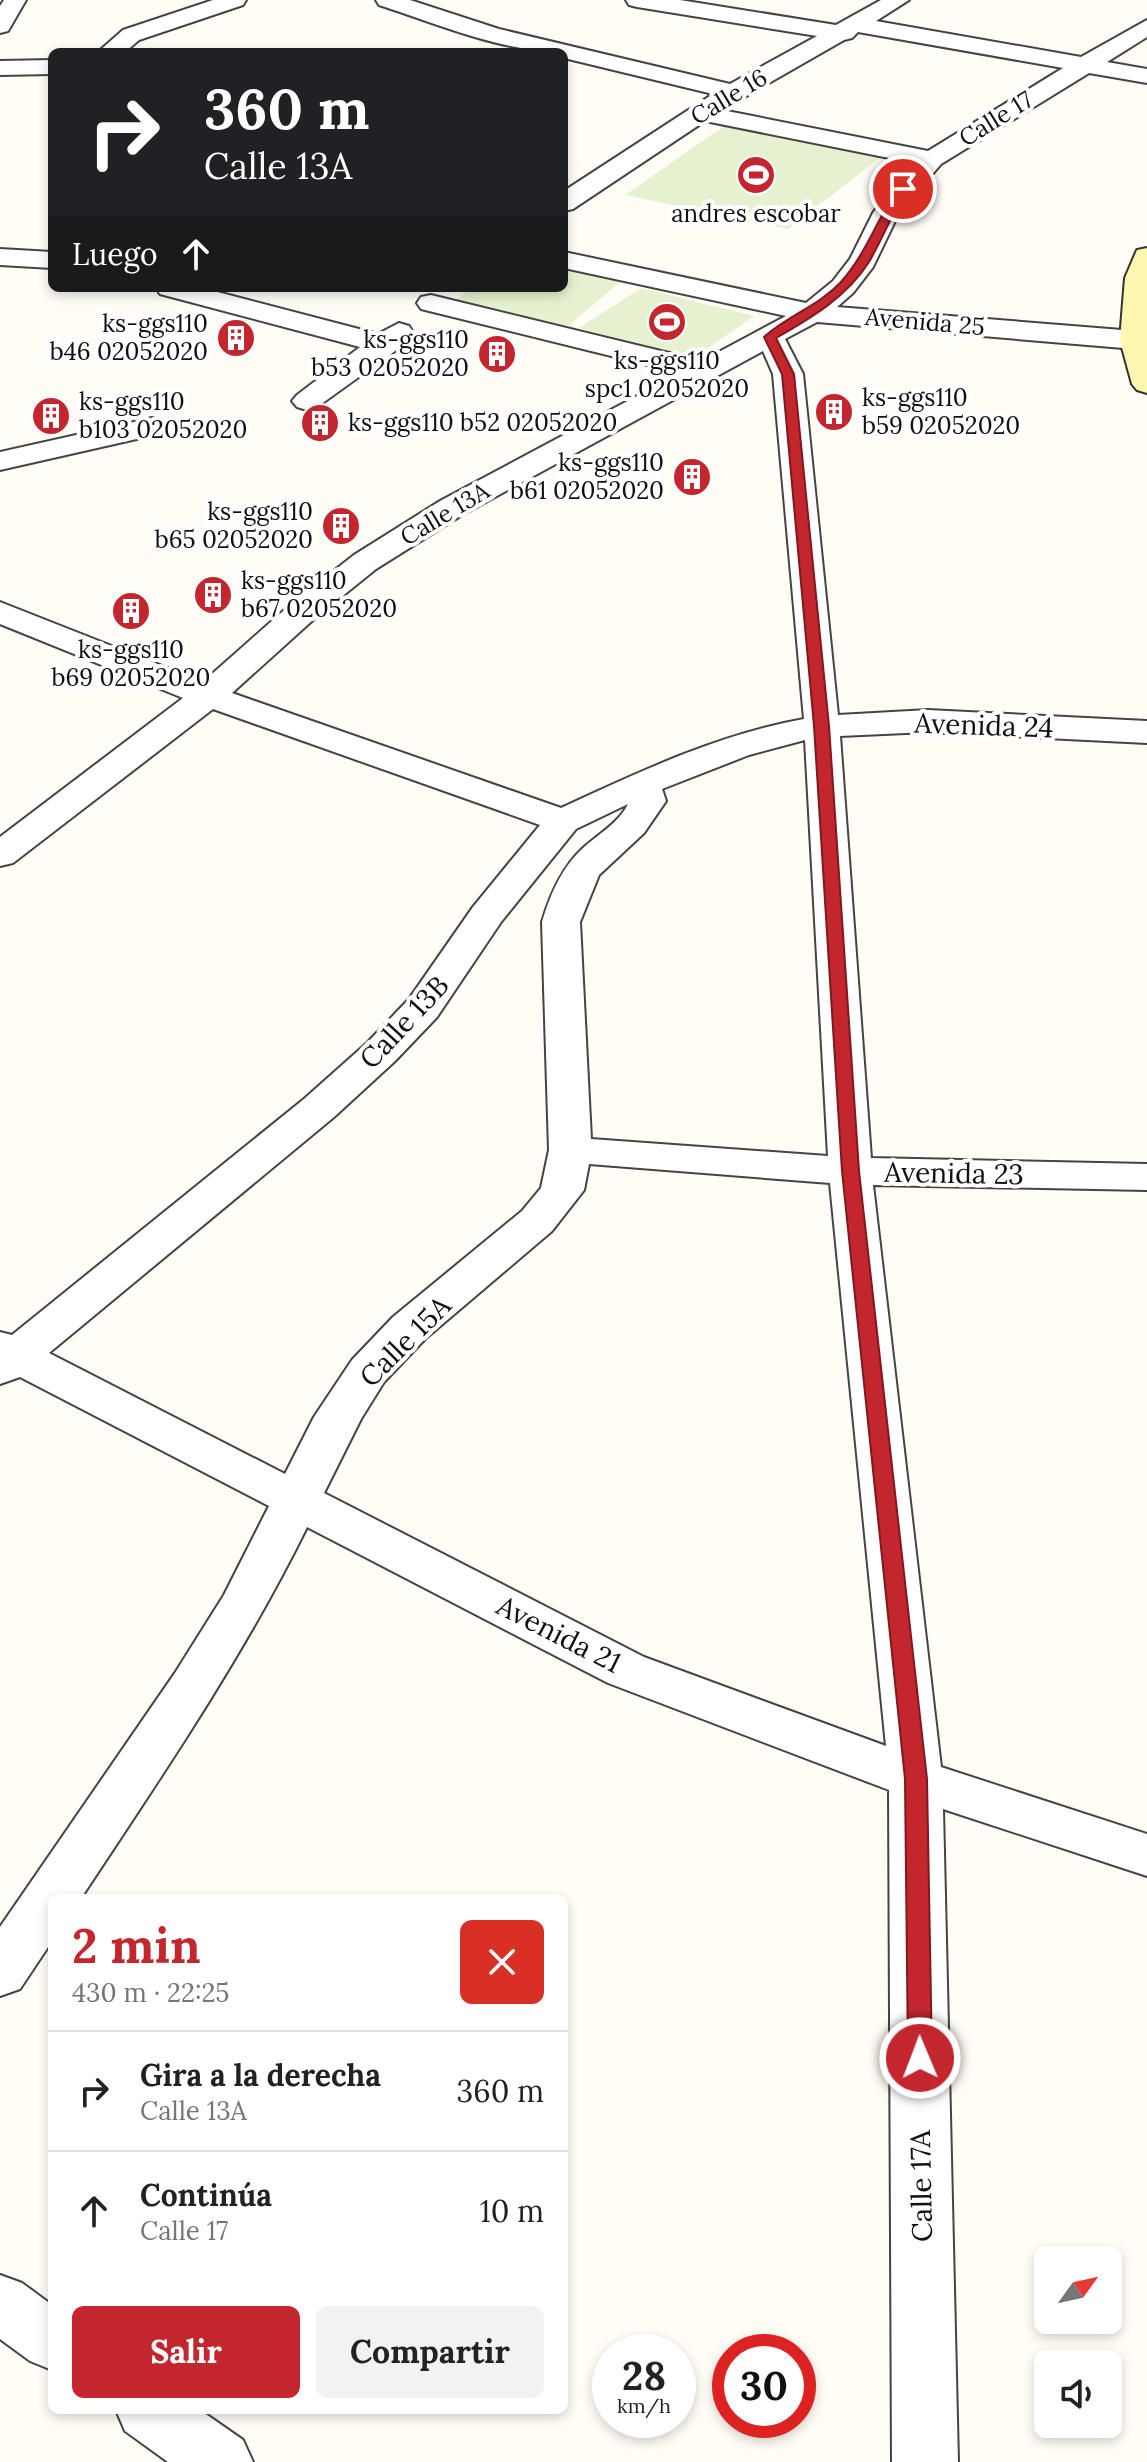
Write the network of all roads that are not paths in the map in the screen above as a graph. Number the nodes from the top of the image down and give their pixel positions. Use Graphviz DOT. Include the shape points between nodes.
graph roads {
  1 [pos="15,0"];
  2 [pos="235,0"];
  3 [pos="387,0"];
  4 [pos="637,0"];
  5 [pos="898,0"];
  6 [pos="0,26"];
  7 [pos="1147,27"];
  8 [pos="850,29"];
  9 [pos="492,34"];
  10 [pos="458,47"];
  11 [pos="115,48"];
  12 [pos="550,48"];
  13 [pos="568,52"];
  14 [pos="1087,65"];
  15 [pos="48,67"];
  16 [pos="0,68"];
  17 [pos="1147,76"];
  18 [pos="733,92"];
  19 [pos="701,113"];
  20 [pos="932,159"];
  21 [pos="568,200"];
  22 [pos="1147,256"];
  23 [pos="0,257"];
  24 [pos="48,260"];
  25 [pos="568,261"];
  26 [pos="185,292"];
  27 [pos="440,295"];
  28 [pos="812,313"];
  29 [pos="770,337"];
  30 [pos="1140,341"];
  31 [pos="385,345"];
  32 [pos="704,370"];
  33 [pos="1147,384"];
  34 [pos="307,401"];
  35 [pos="152,427"];
  36 [pos="0,461"];
  37 [pos="0,612"];
  38 [pos="208,696"];
  39 [pos="822,726"];
  40 [pos="1147,732"];
  41 [pos="642,784"];
  42 [pos="563,821"];
  43 [pos="0,855"];
  44 [pos="570,1150"];
  45 [pos="850,1171"];
  46 [pos="1147,1177"];
  47 [pos="6,1357"];
  48 [pos="296,1499"];
  49 [pos="916,1779"];
  50 [pos="1147,1855"];
  51 [pos="53,1894"];
  52 [pos="48,1902"];
  53 [pos="0,1973"];
  54 [pos="0,2303"];
  55 [pos="48,2338"];
  56 [pos="154,2414"];
  57 [pos="220,2462"];
  58 [pos="925,2462"];
  1 -- 6 [label="street"];
  2 -- 11 [label="street" via="131,35"];
  3 -- 9 [label="street"];
  4 -- 8 [label="street"];
  5 -- 8 [label="street, Calle 16"];
  7 -- 14 [label="street, Calle 17"];
  8 -- 14 [label="street"];
  8 -- 18 [label="street, Calle 16"];
  9 -- 10 [label="street"];
  9 -- 12 [label="street"];
  13 -- 18 [label="street"];
  14 -- 17 [label="street"];
  14 -- 20 [label="street, Calle 17"];
  15 -- 16 [label="street"];
  18 -- 19 [label="street, Calle 16"];
  19 -- 20 [label="street"];
  19 -- 21 [label="street, Calle 16"];
  20 -- 28 [label="street, Calle 17" via="886,213 863,261 843,287"];
  22 -- 30 [label="street" via="1139,278"];
  23 -- 24 [label="street"];
  25 -- 28 [label="street, Avenida 25"];
  26 -- 31 [label="street"];
  27 -- 31 [label="street"];
  27 -- 32 [label="street"];
  28 -- 29 [label="street, Calle 13A"];
  28 -- 30 [label="street, Avenida 25"];
  29 -- 32 [label="street, Calle 13A"];
  29 -- 39 [label="street, Calle 17A" via="788,374"];
  30 -- 33 [label="street"];
  31 -- 34 [label="street"];
  32 -- 38 [label="street, Calle 13A" via="451,508 365,562"];
  35 -- 36 [label="street"];
  37 -- 38 [label="street"];
  38 -- 42 [label="street"];
  38 -- 43 [label="street, Calle 13A"];
  39 -- 40 [label="street, Avenida 24" via="928,721"];
  39 -- 41 [label="street, Calle 13B" via="736,747"];
  39 -- 45 [label="street, Calle 17A"];
  41 -- 42 [label="street, Calle 13B"];
  41 -- 44 [label="street, Calle 15A" via="648,801 643,814 590,863 570,891 561,922"];
  42 -- 47 [label="street, Calle 13B" via="487,915 423,1008 381,1052 319,1108"];
  44 -- 45 [label="street, Avenida 23"];
  44 -- 48 [label="street, Calle 15A" via="562,1190 537,1221 409,1328 368,1371"];
  45 -- 46 [label="street, Avenida 23"];
  45 -- 49 [label="street, Calle 17A"];
  47 -- 48 [label="street, Avenida 21"];
  48 -- 49 [label="street, Avenida 21" via="626,1670"];
  48 -- 51 [label="street, Calle 15A" via="246,1600 193,1687"];
  49 -- 50 [label="street, Avenida 21"];
  49 -- 58 [label="street, Calle 17A"];
  52 -- 53 [label="street, Calle 15A"];
  54 -- 55 [label="street"];
  56 -- 57 [label="street"];
}
